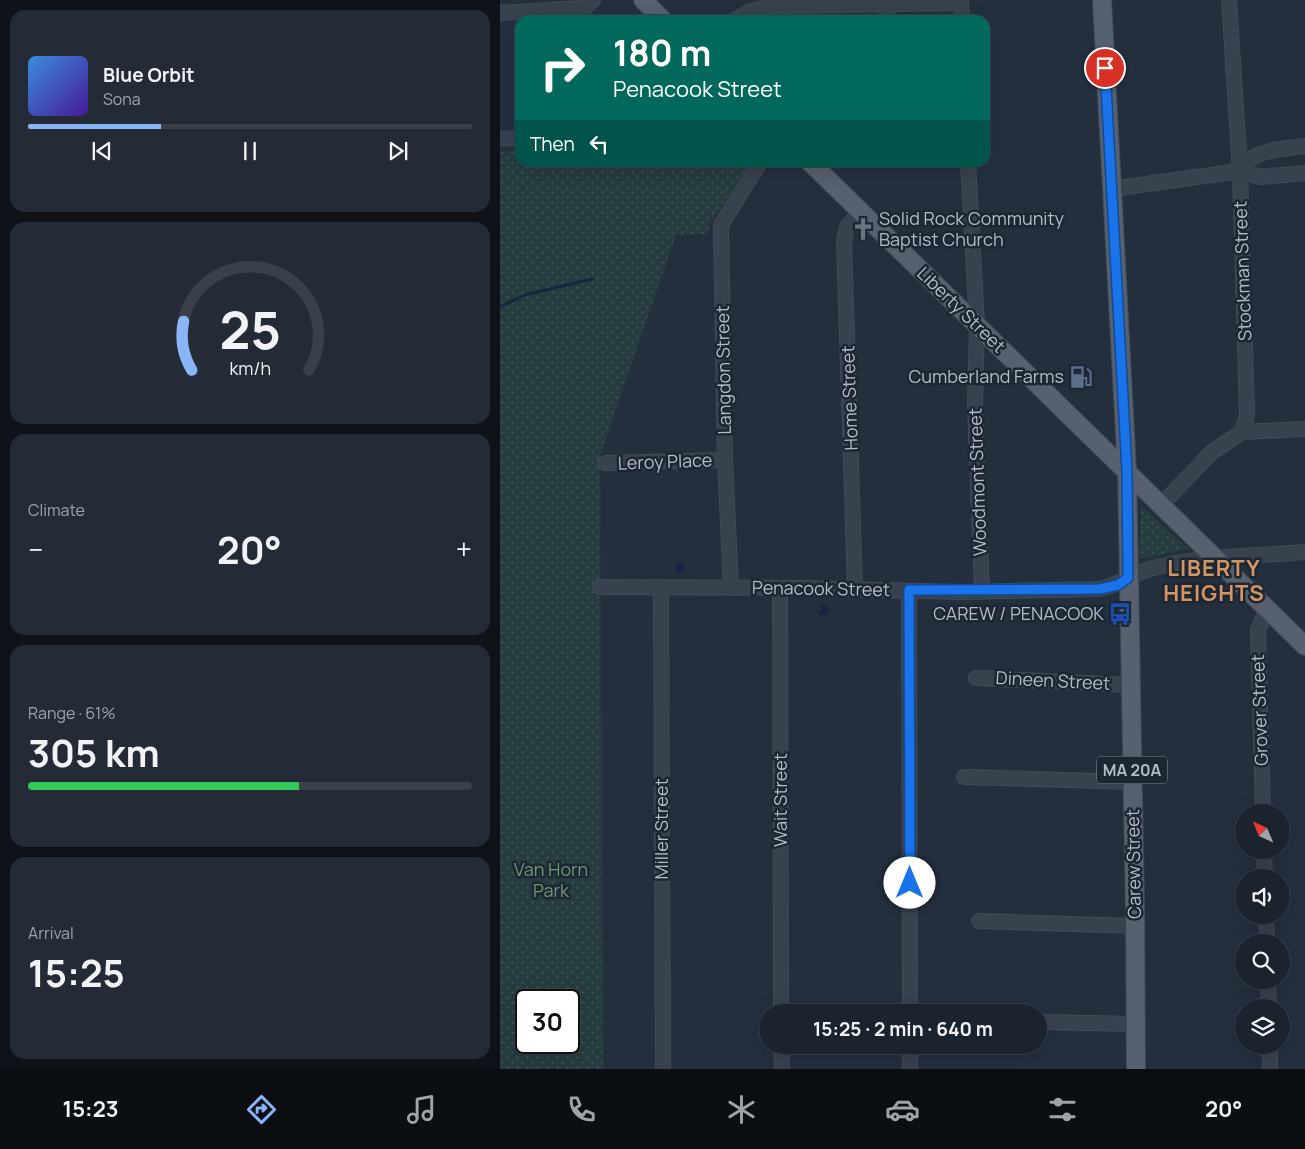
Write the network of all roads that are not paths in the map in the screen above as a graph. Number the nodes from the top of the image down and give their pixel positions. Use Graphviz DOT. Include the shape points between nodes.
graph roads {
  1 [pos="593,0"];
  2 [pos="643,0"];
  3 [pos="1102,0"];
  4 [pos="1230,0"];
  5 [pos="961,2"];
  6 [pos="887,4"];
  7 [pos="500,13"];
  8 [pos="658,15"];
  9 [pos="743,15"];
  10 [pos="887,15"];
  11 [pos="962,15"];
  12 [pos="500,138"];
  13 [pos="515,138"];
  14 [pos="1305,146"];
  15 [pos="757,167"];
  16 [pos="815,167"];
  17 [pos="968,167"];
  18 [pos="1240,171"];
  19 [pos="1305,173"];
  20 [pos="1112,189"];
  21 [pos="860,212"];
  22 [pos="977,325"];
  23 [pos="1305,429"];
  24 [pos="1242,432"];
  25 [pos="725,460"];
  26 [pos="605,463"];
  27 [pos="1127,471"];
  28 [pos="1161,504"];
  29 [pos="1305,552"];
  30 [pos="1216,558"];
  31 [pos="1128,578"];
  32 [pos="600,587"];
  33 [pos="662,588"];
  34 [pos="731,588"];
  35 [pos="780,588"];
  36 [pos="855,589"];
  37 [pos="909,590"];
  38 [pos="982,592"];
  39 [pos="1268,609"];
  40 [pos="1305,646"];
  41 [pos="976,678"];
  42 [pos="1130,685"];
  43 [pos="964,777"];
  44 [pos="1133,782"];
  45 [pos="1263,804"];
  46 [pos="979,921"];
  47 [pos="1136,926"];
  48 [pos="781,1004"];
  49 [pos="910,1004"];
  50 [pos="1047,1022"];
  51 [pos="1136,1024"];
  52 [pos="782,1054"];
  53 [pos="910,1054"];
  54 [pos="1270,1054"];
  55 [pos="663,1069"];
  56 [pos="782,1069"];
  57 [pos="910,1069"];
  58 [pos="1136,1069"];
  59 [pos="1270,1069"];
  1 -- 7 [label="street" via="584,8"];
  2 -- 8 [label="main road"];
  3 -- 20 [label="main road, Carew Street / MA 20A"];
  4 -- 18 [label="street, Stockman Street"];
  5 -- 6 [label="street"];
  5 -- 11 [label="street"];
  6 -- 9 [label="street" via="774,6"];
  6 -- 10 [label="street"];
  12 -- 13 [label="street"];
  14 -- 18 [label="street" via="1260,154 1244,162"];
  15 -- 25 [label="street, Langdon Street" via="721,225"];
  16 -- 21 [label="main road, Liberty Street"];
  17 -- 22 [label="street, Woodmont Street"];
  18 -- 19 [label="street" via="1260,177"];
  18 -- 20 [label="street"];
  18 -- 24 [label="street, Stockman Street" via="1247,415"];
  20 -- 27 [label="main road, Carew Street / MA 20A"];
  21 -- 22 [label="main road, Liberty Street"];
  21 -- 36 [label="street, Home Street" via="847,227 844,242"];
  22 -- 27 [label="main road, Liberty Street"];
  22 -- 38 [label="street, Woodmont Street" via="975,405"];
  23 -- 24 [label="street"];
  24 -- 28 [label="street" via="1212,452"];
  25 -- 26 [label="street, Leroy Place"];
  25 -- 34 [label="street, Langdon Street"];
  27 -- 28 [label="main road, Liberty Street"];
  27 -- 31 [label="main road, Carew Street / MA 20A"];
  28 -- 30 [label="main road, Liberty Street"];
  29 -- 30 [label="street, Penacook Street"];
  30 -- 31 [label="street, Penacook Street" via="1154,568"];
  30 -- 39 [label="main road, Liberty Street"];
  31 -- 38 [label="street, Penacook Street" via="1118,585 1100,589"];
  31 -- 42 [label="main road, Carew Street / MA 20A"];
  32 -- 33 [label="street, Penacook Street"];
  33 -- 34 [label="street, Penacook Street"];
  33 -- 55 [label="street, Miller Street"];
  34 -- 35 [label="street, Penacook Street"];
  35 -- 36 [label="street, Penacook Street"];
  35 -- 48 [label="street, Wait Street"];
  36 -- 37 [label="street, Penacook Street"];
  37 -- 38 [label="street, Penacook Street"];
  37 -- 49 [label="street"];
  39 -- 40 [label="main road, Liberty Street"];
  39 -- 45 [label="street, Grover Street" via="1258,630"];
  41 -- 42 [label="street, Dineen Street"];
  42 -- 44 [label="main road, Carew Street / MA 20A"];
  43 -- 44 [label="street"];
  44 -- 47 [label="main road, Carew Street / MA 20A"];
  46 -- 47 [label="street"];
  47 -- 51 [label="main road, Carew Street / MA 20A"];
  50 -- 51 [label="street"];
  51 -- 58 [label="main road, Carew Street / MA 20A"];
  52 -- 56 [label="street"];
  53 -- 57 [label="street"];
  54 -- 59 [label="street"];
}
